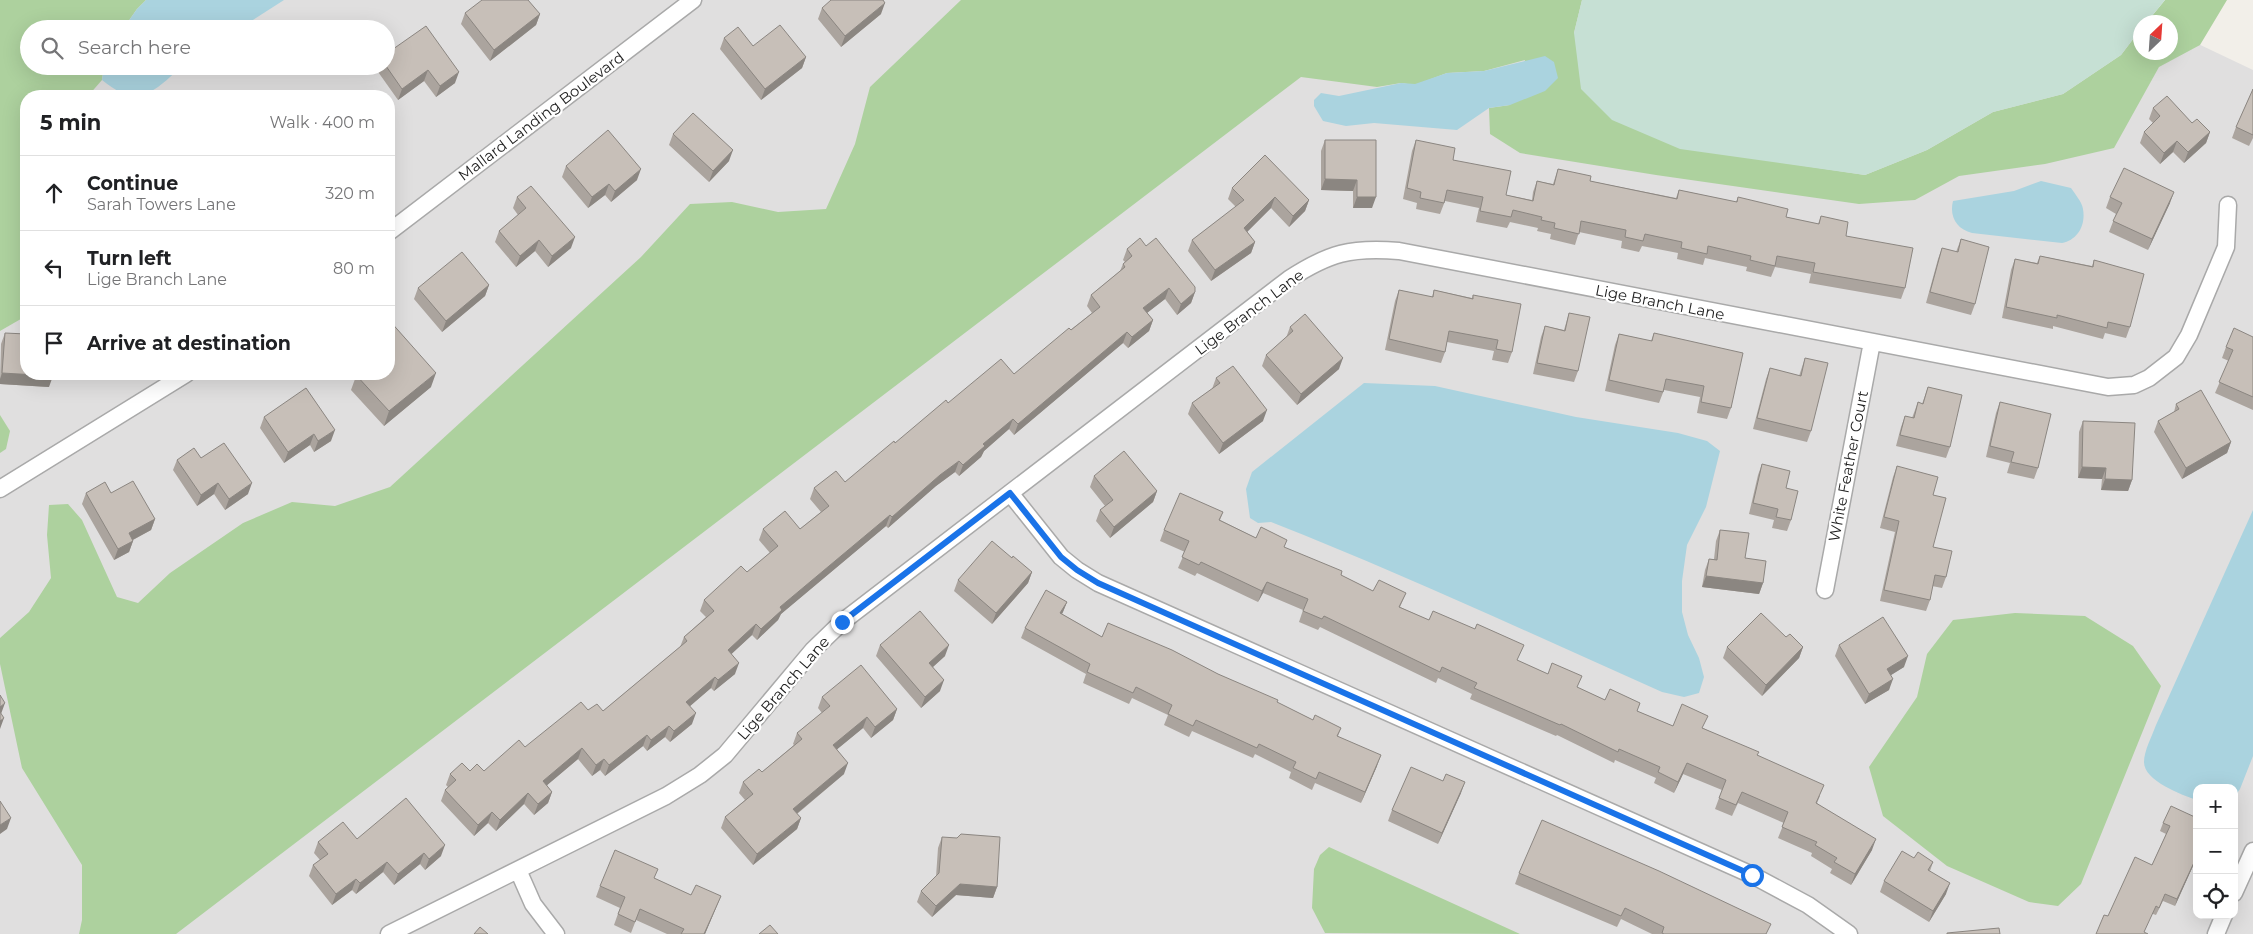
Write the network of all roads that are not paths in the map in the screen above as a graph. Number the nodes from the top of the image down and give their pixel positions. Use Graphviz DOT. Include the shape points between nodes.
graph roads {
  1 [pos="693,0"];
  2 [pos="2228,206"];
  3 [pos="395,227"];
  4 [pos="1872,342"];
  5 [pos="176,380"];
  6 [pos="0,489"];
  7 [pos="1010,493"];
  8 [pos="1825,590"];
  9 [pos="2253,851"];
  10 [pos="518,870"];
  11 [pos="2238,884"];
  12 [pos="2222,919"];
  13 [pos="389,934"];
  14 [pos="556,934"];
  15 [pos="1849,934"];
  16 [pos="2216,934"];
  1 -- 3 [label="street, Mallard Landing Boulevard"];
  2 -- 4 [label="street, Lige Branch Lane" via="2226,247 2189,335 2176,357 2134,385 2096,386"];
  4 -- 7 [label="street, Lige Branch Lane" via="1399,251 1356,250 1334,254 1289,280"];
  4 -- 8 [label="street, White Feather Court"];
  5 -- 6 [label="street"];
  7 -- 10 [label="street, Lige Branch Lane" via="842,622 812,650 713,766 666,796"];
  7 -- 15 [label="street" via="1061,557 1098,583 1752,875 1808,905"];
  9 -- 11 [label="street"];
  10 -- 13 [label="street, Lige Branch Lane"];
  10 -- 14 [label="street" via="533,904"];
  12 -- 16 [label="street"];
}
